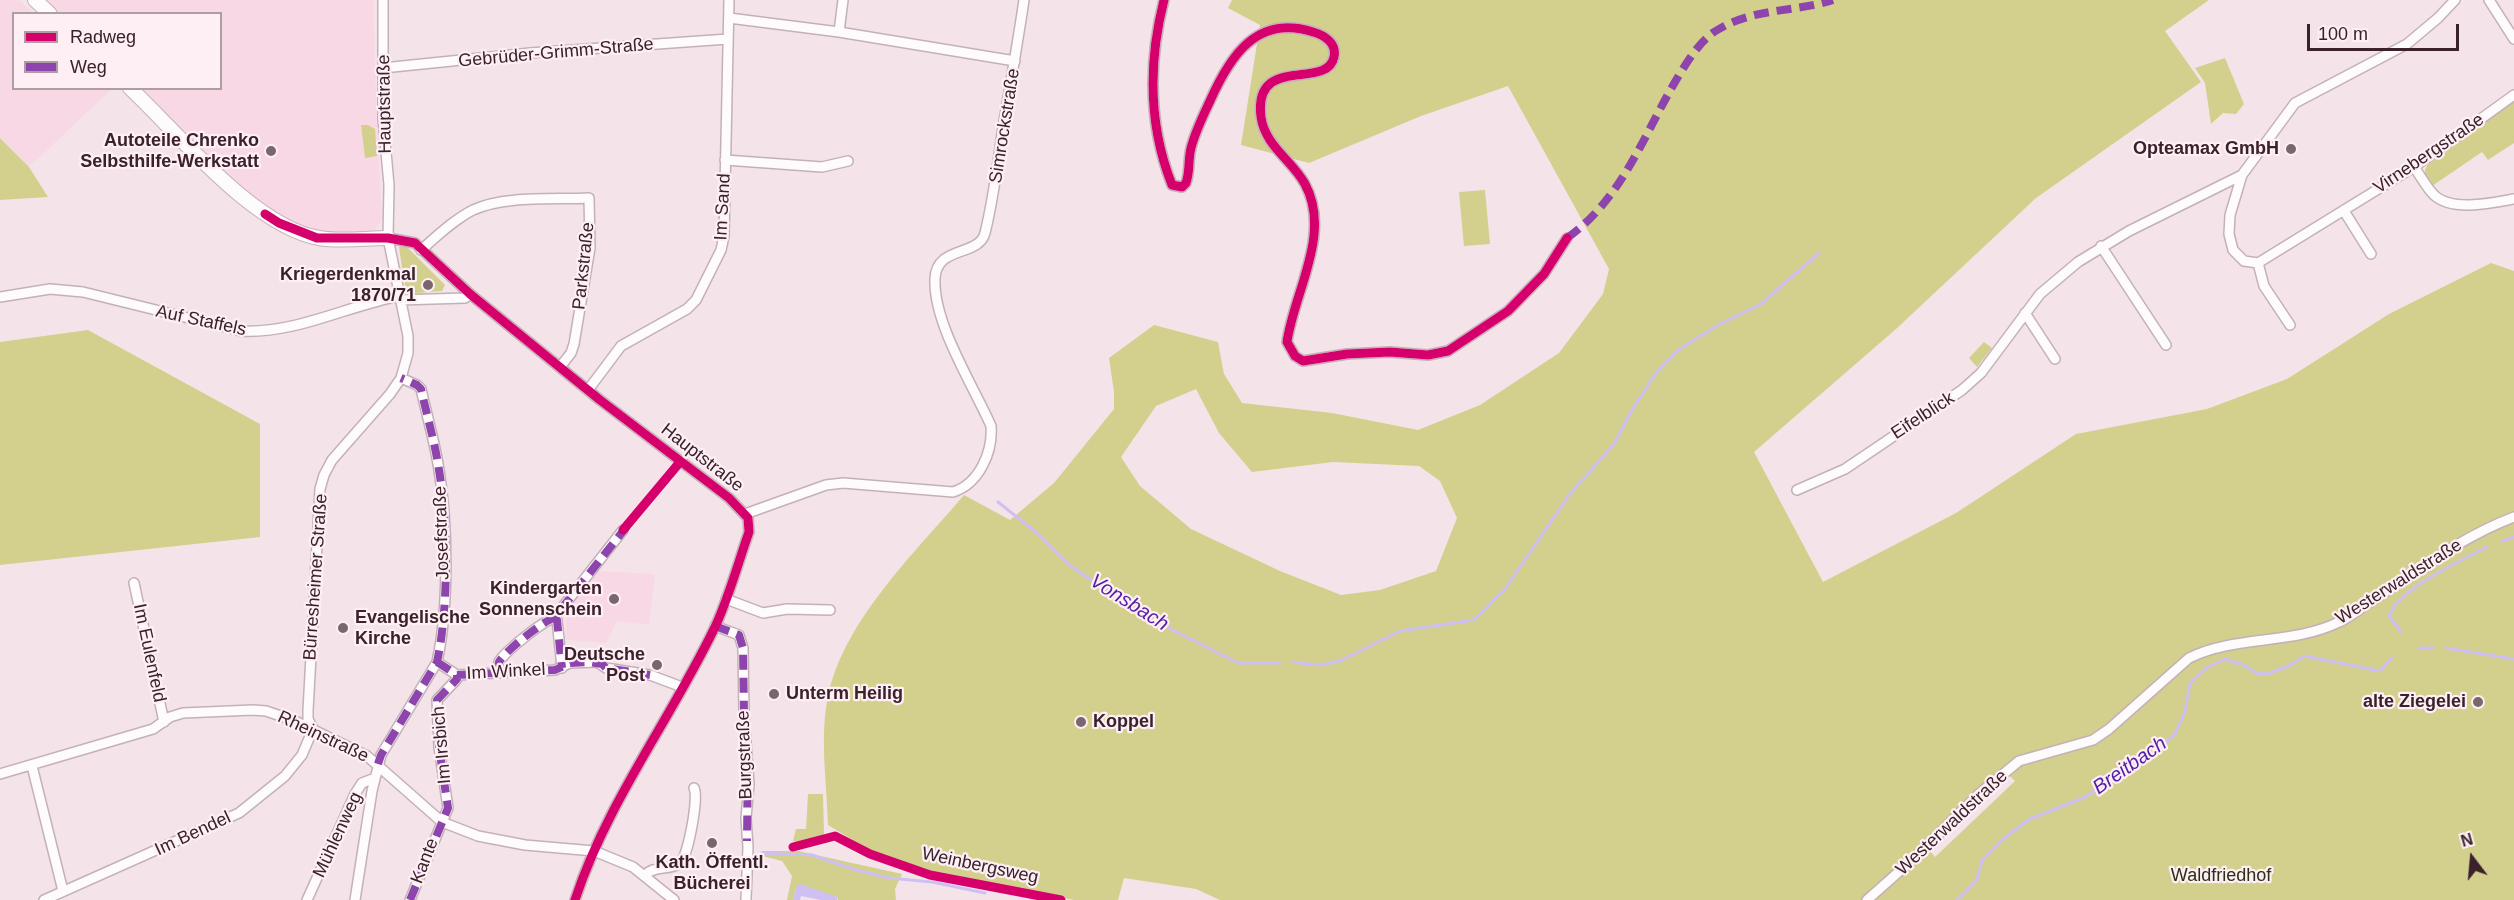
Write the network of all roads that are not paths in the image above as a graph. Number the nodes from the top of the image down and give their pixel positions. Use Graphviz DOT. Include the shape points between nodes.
graph roads {
  1 [pos="35,0"];
  2 [pos="383,0"];
  3 [pos="729,0"];
  4 [pos="843,0"];
  5 [pos="1024,0"];
  6 [pos="1164,0"];
  7 [pos="2455,0"];
  8 [pos="2489,0"];
  9 [pos="48,12"];
  10 [pos="729,18"];
  11 [pos="839,32"];
  12 [pos="728,39"];
  13 [pos="2514,39"];
  14 [pos="1015,61"];
  15 [pos="383,68"];
  16 [pos="132,90"];
  17 [pos="2514,95"];
  18 [pos="725,160"];
  19 [pos="848,161"];
  20 [pos="2414,167"];
  21 [pos="2242,175"];
  22 [pos="2514,199"];
  23 [pos="2344,211"];
  24 [pos="388,238"];
  25 [pos="1567,238"];
  26 [pos="2101,246"];
  27 [pos="422,250"];
  28 [pos="2371,254"];
  29 [pos="2258,263"];
  30 [pos="470,294"];
  31 [pos="0,297"];
  32 [pos="400,298"];
  33 [pos="2025,313"];
  34 [pos="2290,325"];
  35 [pos="2166,345"];
  36 [pos="2055,359"];
  37 [pos="560,367"];
  38 [pos="401,378"];
  39 [pos="588,390"];
  40 [pos="1797,490"];
  41 [pos="745,514"];
  42 [pos="2514,517"];
  43 [pos="623,530"];
  44 [pos="134,583"];
  45 [pos="726,599"];
  46 [pos="830,610"];
  47 [pos="554,618"];
  48 [pos="715,626"];
  49 [pos="437,662"];
  50 [pos="562,668"];
  51 [pos="498,672"];
  52 [pos="457,675"];
  53 [pos="682,687"];
  54 [pos="164,722"];
  55 [pos="313,729"];
  56 [pos="378,764"];
  57 [pos="32,766"];
  58 [pos="0,774"];
  59 [pos="375,777"];
  60 [pos="694,788"];
  61 [pos="442,822"];
  62 [pos="594,851"];
  63 [pos="645,875"];
  64 [pos="63,891"];
  65 [pos="49,899"];
  66 [pos="307,900"];
  67 [pos="355,900"];
  68 [pos="410,900"];
  69 [pos="575,900"];
  70 [pos="674,900"];
  71 [pos="746,900"];
  72 [pos="1867,900"];
  1 -- 9 [label="street"];
  2 -- 15 [label="street, Hauptstraße"];
  3 -- 10 [label="street, Im Sand"];
  4 -- 11 [label="street"];
  5 -- 14 [label="street, Simrockstraße"];
  6 -- 25 [label="street" via="1153,57 1153,105 1172,185 1182,187 1186,183 1191,146 1198,128 1220,78 1248,42 1266,30 1296,27 1324,35 1333,49 1330,66 1277,78 1261,97 1266,134 1305,184 1316,222 1307,271 1288,331 1287,342 1303,361 1347,354 1428,355 1448,351 1508,311 1544,274"];
  7 -- 21 [label="street" via="2407,44 2295,103"];
  8 -- 13 [label="street"];
  10 -- 11 [label="street"];
  10 -- 12 [label="street, Im Sand"];
  11 -- 14 [label="street"];
  12 -- 15 [label="street, Gebrüder-Grimm-Straße"];
  12 -- 18 [label="street, Im Sand"];
  14 -- 41 [label="street, Simrockstraße" via="984,237 937,266 935,277 943,320 991,426 991,443 973,482 953,492 826,485"];
  15 -- 24 [label="street, Hauptstraße"];
  16 -- 24 [label="street" via="222,178 279,223 317,238"];
  17 -- 20 [label="street, Virnebergstraße"];
  18 -- 19 [label="street" via="822,166"];
  18 -- 39 [label="street, Im Sand" via="724,236 696,300 621,346"];
  20 -- 22 [label="street" via="2434,195 2446,202"];
  20 -- 23 [label="street, Virnebergstraße"];
  21 -- 26 [label="street, Eifelblick"];
  21 -- 29 [label="street" via="2230,215 2229,234 2233,250 2244,261"];
  23 -- 28 [label="street"];
  23 -- 29 [label="street, Virnebergstraße"];
  24 -- 27 [label="street, Hauptstraße" via="407,240"];
  24 -- 32 [label="street, Bürresheimer Straße"];
  26 -- 33 [label="street, Eifelblick" via="2040,294"];
  26 -- 35 [label="street"];
  27 -- 30 [label="street, Hauptstraße"];
  27 -- 37 [label="street, Parkstraße" via="473,210 489,205 589,198 586,282 574,344"];
  29 -- 34 [label="street" via="2264,286"];
  30 -- 32 [label="street, Auf Staffels" via="465,298"];
  30 -- 37 [label="street, Hauptstraße"];
  31 -- 32 [label="street, Auf Staffels" via="50,289 83,292 241,331 259,332"];
  32 -- 38 [label="street, Bürresheimer Straße" via="408,336"];
  33 -- 36 [label="street"];
  33 -- 40 [label="street, Eifelblick" via="1986,366 1962,390 1845,469"];
  37 -- 39 [label="street, Hauptstraße"];
  38 -- 49 [label="street, Josefstraße" via="421,389 439,470 445,538"];
  38 -- 55 [label="street, Bürresheimer Straße" via="332,460 320,489 308,711"];
  39 -- 41 [label="street, Hauptstraße"];
  41 -- 45 [label="street, Hauptstraße" via="749,532"];
  42 -- 72 [label="street, Westerwaldstraße" via="2486,527 2339,622 2297,635 2202,651 2189,658 2093,740 2019,761"];
  43 -- 47 [label="street"];
  44 -- 54 [label="street, Im Eulenfeld"];
  45 -- 46 [label="street" via="763,614 787,609"];
  45 -- 48 [label="street, Hauptstraße"];
  47 -- 50 [label="street" via="559,628"];
  47 -- 51 [label="street" via="541,624 499,662"];
  48 -- 53 [label="street, Hauptstraße"];
  48 -- 71 [label="street, Burgstraße" via="736,633 742,642 748,751"];
  49 -- 52 [label="street, Im Winkel"];
  49 -- 56 [label="street, Josefstraße"];
  50 -- 51 [label="street, Im Winkel"];
  50 -- 53 [label="street, Im Winkel" via="570,663 597,662 606,668 650,675"];
  51 -- 52 [label="street, Im Winkel"];
  52 -- 61 [label="street, Im Irsbich" via="437,700 448,808"];
  53 -- 62 [label="street, Hauptstraße"];
  54 -- 55 [label="street, Rheinstraße" via="183,713 253,710"];
  54 -- 57 [label="street, Rheinstraße" via="153,729"];
  55 -- 56 [label="street, Rheinstraße"];
  55 -- 64 [label="street, Im Bendel" via="302,755 285,776 239,813"];
  56 -- 59 [label="street, Josefstraße"];
  56 -- 61 [label="street, Rheinstraße"];
  57 -- 58 [label="street, Rheinstraße"];
  57 -- 64 [label="street"];
  59 -- 66 [label="street, Mühlenweg" via="362,783"];
  59 -- 67 [label="street, Josefstraße"];
  60 -- 63 [label="street" via="694,815 684,859"];
  61 -- 62 [label="street, Rheinstraße" via="478,836 525,845"];
  61 -- 68 [label="street, Kante"];
  62 -- 63 [label="street, Rheinstraße"];
  62 -- 69 [label="street, Hauptstraße"];
  63 -- 70 [label="street, Rheinstraße"];
  64 -- 65 [label="street, Im Bendel"];
}
